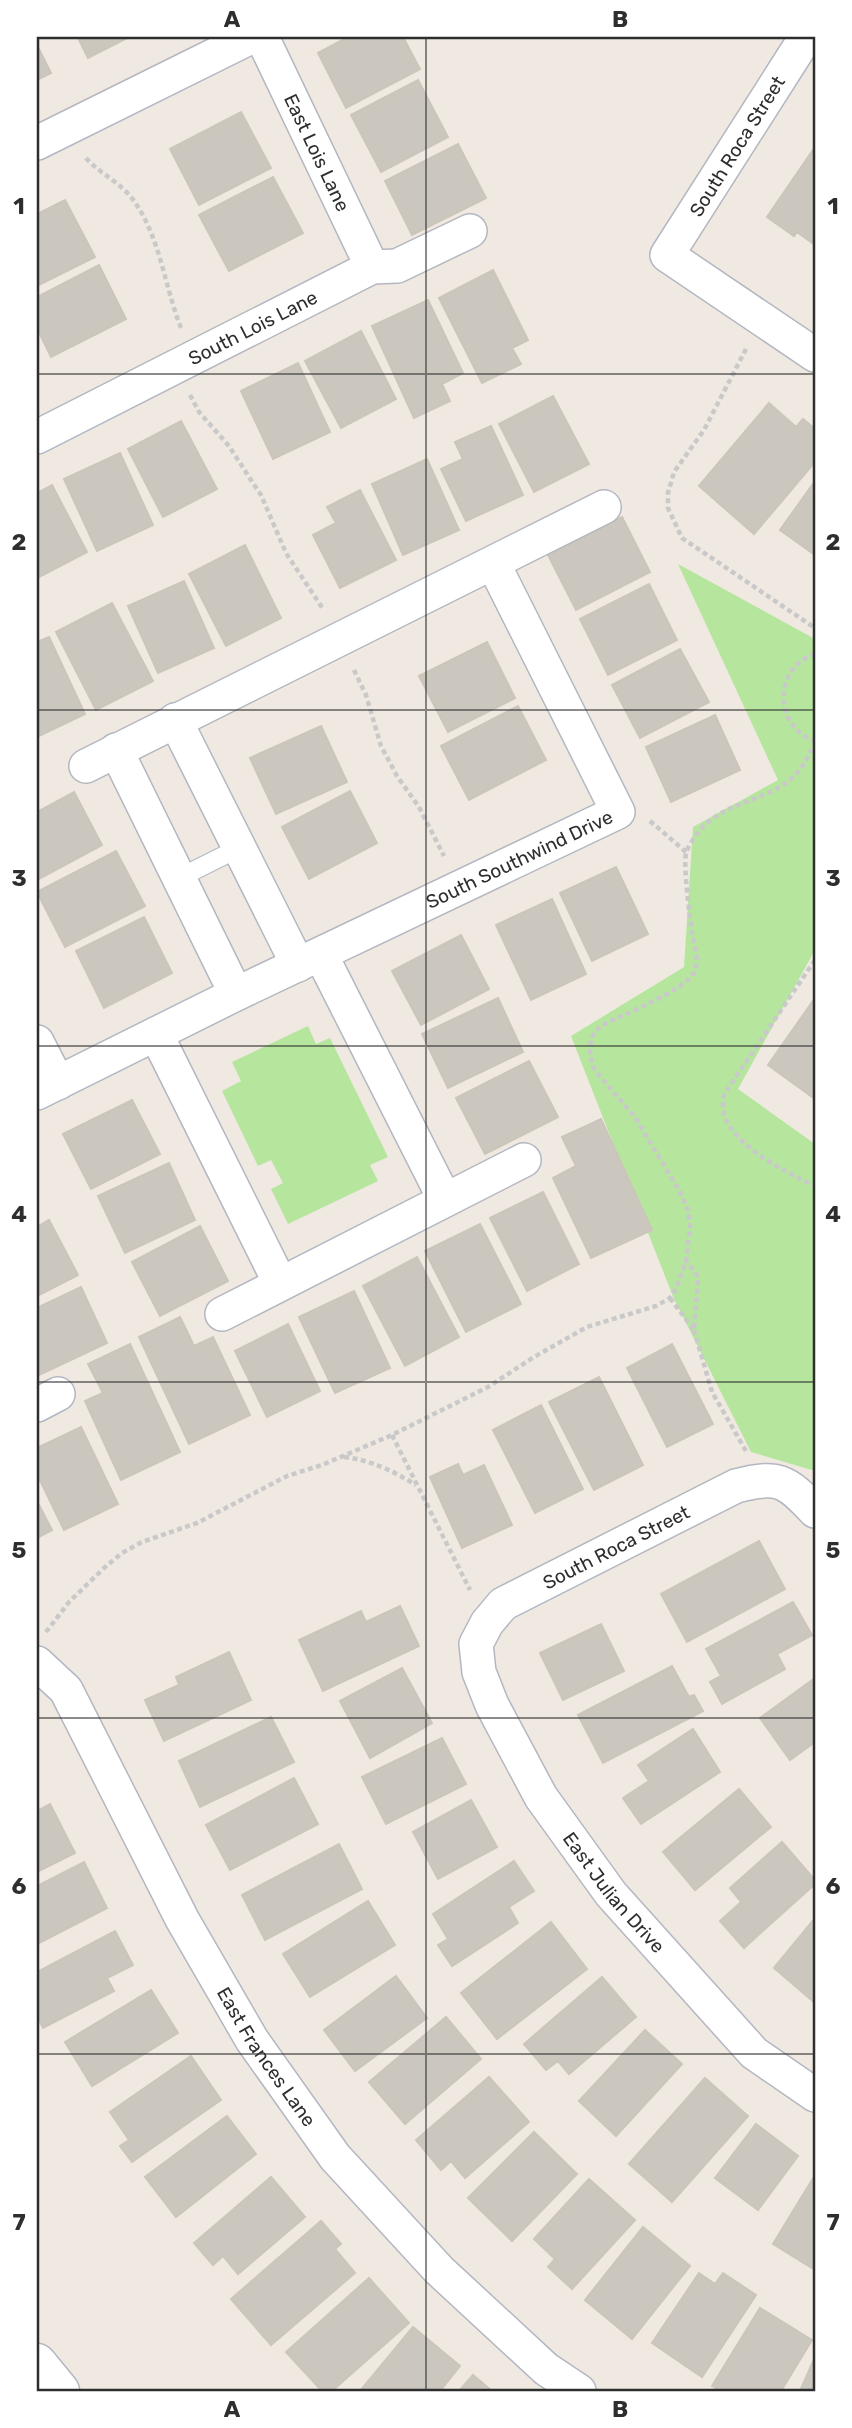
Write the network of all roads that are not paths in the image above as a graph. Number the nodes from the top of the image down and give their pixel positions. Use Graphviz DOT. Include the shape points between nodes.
graph roads {
  1 [pos="251,37"];
  2 [pos="262,37"];
  3 [pos="806,37"];
  4 [pos="37,143"];
  5 [pos="470,231"];
  6 [pos="372,267"];
  7 [pos="815,355"];
  8 [pos="37,437"];
  9 [pos="604,507"];
  10 [pos="493,563"];
  11 [pos="175,720"];
  12 [pos="116,750"];
  13 [pos="86,766"];
  14 [pos="239,848"];
  15 [pos="179,878"];
  16 [pos="310,960"];
  17 [pos="236,994"];
  18 [pos="156,1034"];
  19 [pos="37,1042"];
  20 [pos="47,1088"];
  21 [pos="524,1160"];
  22 [pos="444,1200"];
  23 [pos="280,1283"];
  24 [pos="222,1314"];
  25 [pos="815,1511"];
  26 [pos="476,1644"];
  27 [pos="37,1663"];
  28 [pos="815,2095"];
  29 [pos="37,2363"];
  30 [pos="60,2391"];
  31 [pos="579,2391"];
  1 -- 4 [label="street"];
  2 -- 6 [label="street, East Lois Lane"];
  3 -- 7 [label="street, South Roca Street" via="667,255"];
  5 -- 6 [label="street, South Lois Lane" via="397,266"];
  6 -- 8 [label="street, South Lois Lane"];
  9 -- 10 [label="street"];
  10 -- 11 [label="street"];
  10 -- 16 [label="street, South Southwind Drive" via="618,812"];
  11 -- 12 [label="street"];
  11 -- 14 [label="street"];
  12 -- 13 [label="street"];
  12 -- 15 [label="street"];
  14 -- 15 [label="lane"];
  14 -- 16 [label="street"];
  15 -- 17 [label="street"];
  16 -- 17 [label="street, South Southwind Drive"];
  16 -- 22 [label="street"];
  17 -- 18 [label="street, South Southwind Drive"];
  18 -- 20 [label="street, South Southwind Drive"];
  18 -- 23 [label="street"];
  19 -- 20 [label="street"];
  21 -- 22 [label="street"];
  22 -- 23 [label="street"];
  23 -- 24 [label="street"];
  25 -- 26 [label="street, South Roca Street" via="795,1490 776,1480 736,1486 503,1604"];
  26 -- 28 [label="street, East Julian Drive" via="479,1672 492,1705 535,1786 611,1894 754,2053"];
  27 -- 31 [label="street, East Frances Lane" via="66,1690 182,1919 252,2040 335,2157 439,2270 546,2370"];
  29 -- 30 [label="main road"];
}
